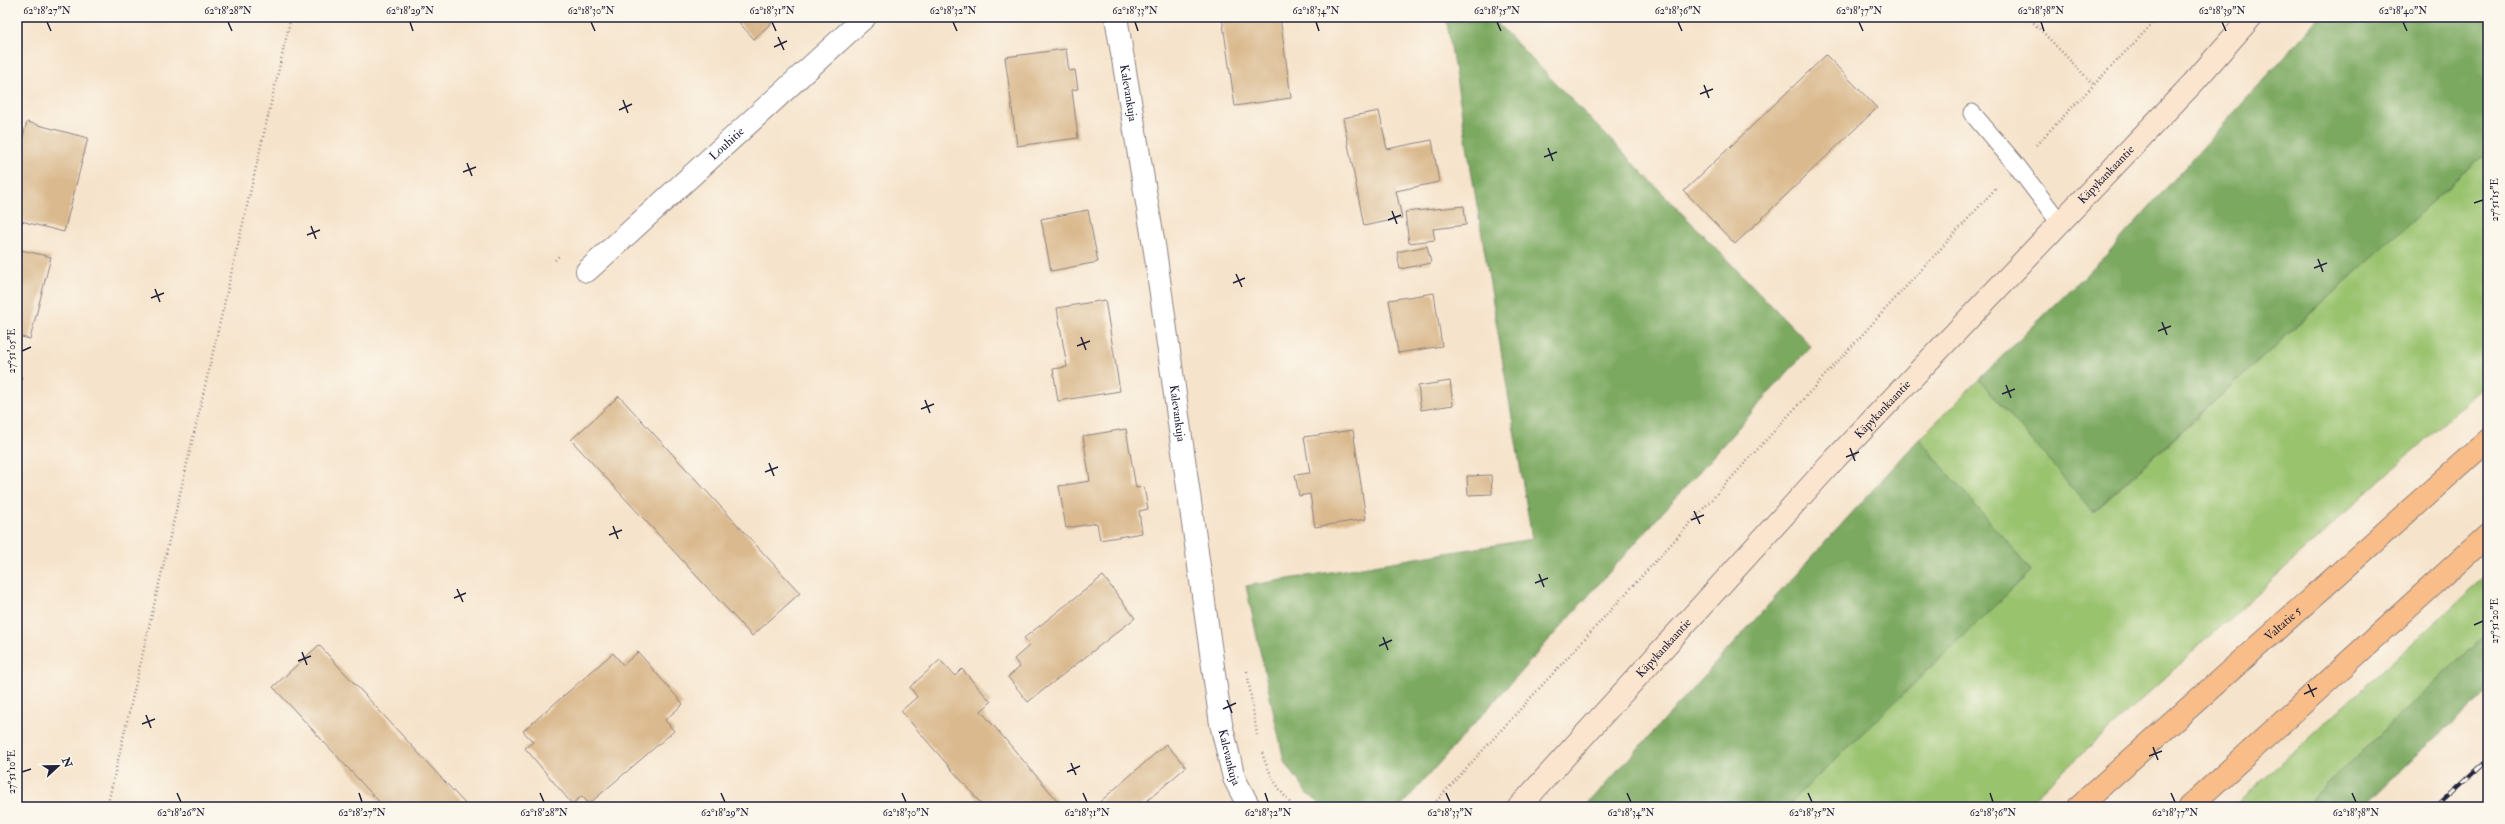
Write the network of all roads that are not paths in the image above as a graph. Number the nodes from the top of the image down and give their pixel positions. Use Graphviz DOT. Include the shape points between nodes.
graph roads {
  1 [pos="865,17"];
  2 [pos="1116,17"];
  3 [pos="2251,17"];
  4 [pos="1972,114"];
  5 [pos="2060,223"];
  6 [pos="587,271"];
  7 [pos="2488,440"];
  8 [pos="2488,535"];
  9 [pos="1249,807"];
  10 [pos="1519,807"];
  11 [pos="2078,807"];
  12 [pos="2189,807"];
  1 -- 6 [label="street, Louhitie"];
  2 -- 9 [label="street, Kalevankuja" via="1155,251 1221,724 1234,778"];
  3 -- 5 [label="street, Käpykankaantie" via="2193,83"];
  4 -- 5 [label="lane" via="2017,166"];
  5 -- 10 [label="street, Käpykankaantie" via="1835,459"];
  7 -- 11 [label="highway, Valtatie 5"];
  8 -- 12 [label="highway"];
}
